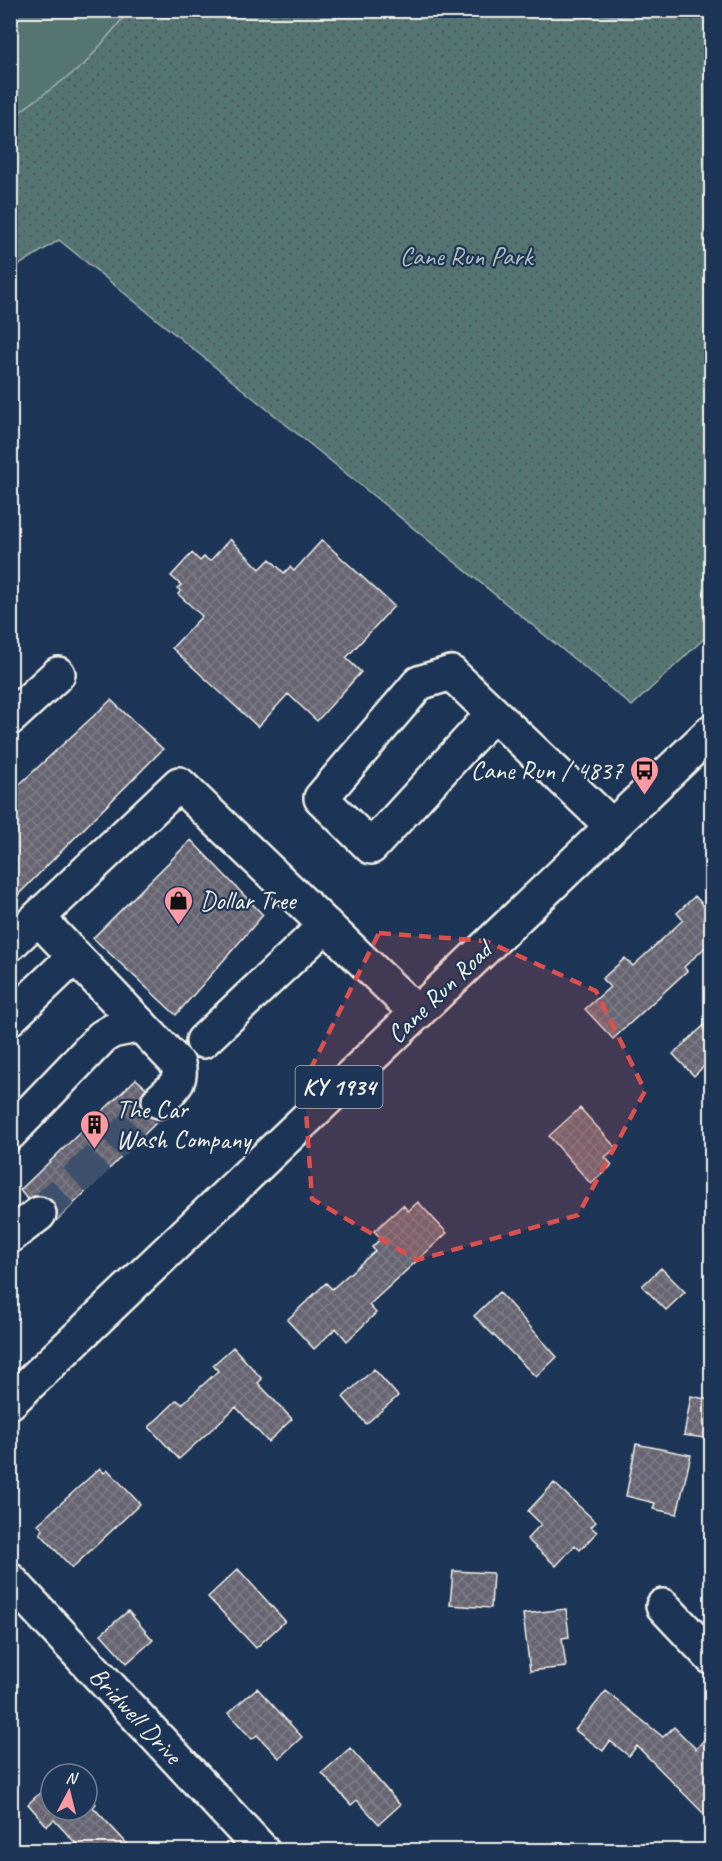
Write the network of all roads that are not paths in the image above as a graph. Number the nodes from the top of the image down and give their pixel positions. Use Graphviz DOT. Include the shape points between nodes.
graph roads {
  1 [pos="58,674"];
  2 [pos="493,714"];
  3 [pos="10,718"];
  4 [pos="711,731"];
  5 [pos="612,826"];
  6 [pos="38,918"];
  7 [pos="326,925"];
  8 [pos="10,944"];
  9 [pos="75,956"];
  10 [pos="417,1013"];
  11 [pos="10,1018"];
  12 [pos="141,1025"];
  13 [pos="203,1041"];
  14 [pos="159,1101"];
  15 [pos="10,1133"];
  16 [pos="39,1214"];
  17 [pos="10,1236"];
  18 [pos="10,1402"];
  19 [pos="10,1580"];
  20 [pos="663,1606"];
  21 [pos="711,1658"];
  22 [pos="262,1851"];
  1 -- 3 [label="main road"];
  2 -- 2 [label="main road" via="452,673 419,683 321,798 371,847"];
  2 -- 5 [label="main road"];
  4 -- 5 [label="main road, Cane Run Road / KY 1934"];
  5 -- 10 [label="main road, Cane Run Road / KY 1934"];
  6 -- 7 [label="main road" via="179,784"];
  6 -- 8 [label="main road"];
  6 -- 9 [label="main road"];
  7 -- 10 [label="main road"];
  7 -- 13 [label="main road"];
  9 -- 11 [label="main road"];
  9 -- 12 [label="main road"];
  10 -- 18 [label="main road, Cane Run Road / KY 1934"];
  12 -- 14 [label="main road" via="178,1064 181,1073 178,1082"];
  12 -- 15 [label="main road" via="112,1030 102,1037"];
  16 -- 17 [label="main road"];
  19 -- 22 [label="main road, Bridwell Drive"];
  20 -- 21 [label="main road"];
}
